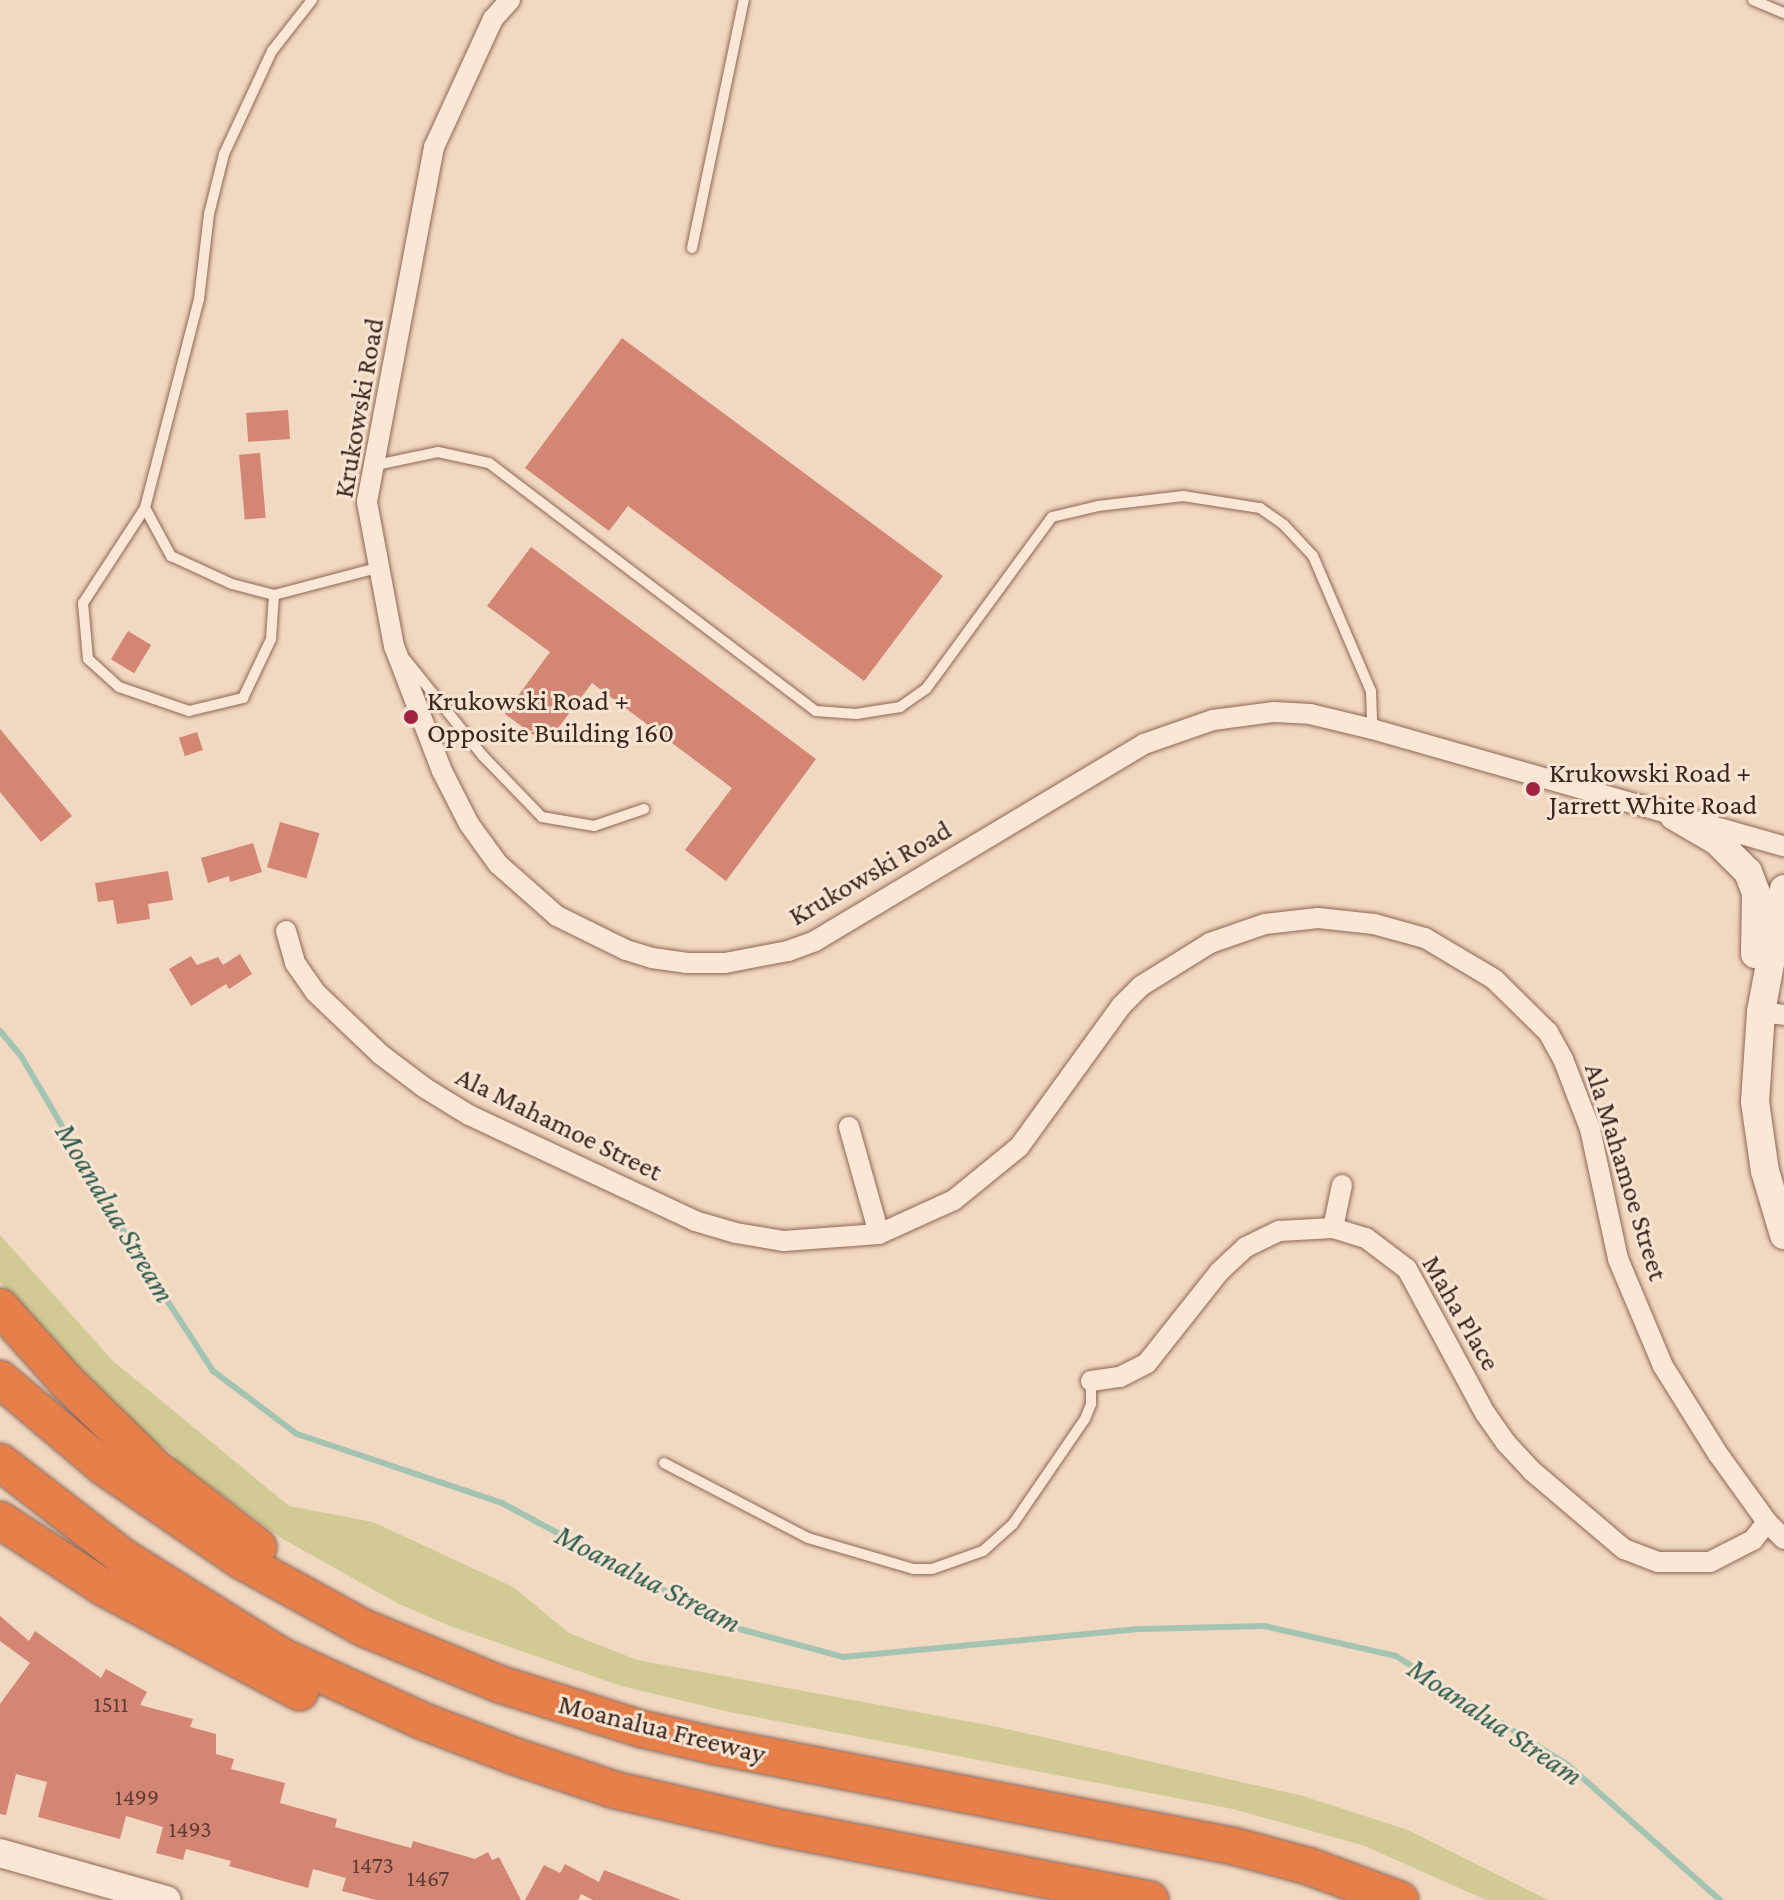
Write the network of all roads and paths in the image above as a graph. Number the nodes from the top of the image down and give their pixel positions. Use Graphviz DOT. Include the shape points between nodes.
graph roads {
  1 [pos="312,0"];
  2 [pos="510,0"];
  3 [pos="744,0"];
  4 [pos="1753,0"];
  5 [pos="1784,13"];
  6 [pos="692,248"];
  7 [pos="376,465"];
  8 [pos="145,508"];
  9 [pos="377,568"];
  10 [pos="274,595"];
  11 [pos="394,646"];
  12 [pos="1372,729"];
  13 [pos="644,809"];
  14 [pos="1674,816"];
  15 [pos="1784,846"];
  16 [pos="1784,889"];
  17 [pos="286,931"];
  18 [pos="1784,956"];
  19 [pos="1769,1010"];
  20 [pos="849,1127"];
  21 [pos="1342,1185"];
  22 [pos="1333,1228"];
  23 [pos="879,1234"];
  24 [pos="1784,1235"];
  25 [pos="0,1307"];
  26 [pos="0,1379"];
  27 [pos="1091,1381"];
  28 [pos="0,1462"];
  29 [pos="664,1463"];
  30 [pos="0,1520"];
  31 [pos="1767,1522"];
  32 [pos="1784,1539"];
  33 [pos="364,1628"];
  34 [pos="615,1790"];
  35 [pos="0,1853"];
  36 [pos="166,1900"];
  37 [pos="1150,1900"];
  38 [pos="1400,1900"];
  1 -- 8 [label="lane" via="272,51 224,154 209,214 199,299"];
  2 -- 7 [label="street, Krukowski Road" via="493,19 434,147"];
  3 -- 6 [label="lane"];
  4 -- 5 [label="lane"];
  7 -- 9 [label="street, Krukowski Road" via="367,502"];
  7 -- 12 [label="lane" via="438,452 489,463 816,711 856,714 900,707 926,689 1052,517 1183,496 1260,508 1313,556 1371,691"];
  8 -- 10 [label="lane" via="171,556 232,584"];
  8 -- 10 [label="lane" via="83,603 88,659 119,687 189,711 243,698 271,639"];
  9 -- 10 [label="lane"];
  9 -- 11 [label="street, Krukowski Road"];
  11 -- 12 [label="street, Krukowski Road" via="455,799 498,864 534,900 578,928 626,950 686,963 758,960 815,941 1108,764 1180,728 1274,712 1310,714"];
  11 -- 13 [label="lane" via="483,756 542,817 594,826"];
  12 -- 14 [label="street, Krukowski Road"];
  14 -- 15 [label="street, Krukowski Road"];
  14 -- 19 [label="street" via="1717,841 1748,872 1756,893 1755,954"];
  16 -- 19 [label="street"];
  17 -- 23 [label="street, Ala Mahamoe Street" via="295,963 315,992 405,1075 469,1115 712,1227 784,1241"];
  18 -- 19 [label="street"];
  19 -- 24 [label="street" via="1756,1068 1758,1138"];
  20 -- 23 [label="street"];
  21 -- 22 [label="street"];
  22 -- 27 [label="street, Maha Place" via="1279,1231 1246,1247 1219,1272 1147,1363 1120,1377"];
  22 -- 31 [label="street, Maha Place" via="1366,1238 1407,1269 1506,1443 1624,1549 1658,1562 1710,1562 1753,1540"];
  23 -- 31 [label="street, Ala Mahamoe Street" via="954,1200 998,1167 1038,1124 1121,1006 1164,969 1210,943 1265,924 1318,918 1374,924 1425,938 1494,979 1548,1032 1590,1129 1618,1259 1663,1366"];
  25 -- 33 [label="highway" via="155,1468"];
  26 -- 33 [label="highway, Moanalua Freeway" via="164,1511 293,1592"];
  27 -- 29 [label="lane" via="1085,1419 1013,1524 983,1551 932,1569 913,1569 808,1538"];
  28 -- 34 [label="highway" via="123,1557 281,1656 420,1720"];
  30 -- 34 [label="highway" via="173,1627 372,1726"];
  31 -- 32 [label="street, Ala Mahamoe Street"];
  33 -- 38 [label="highway, Moanalua Freeway" via="499,1684 642,1729 1233,1846 1308,1866"];
  34 -- 37 [label="highway"];
  35 -- 36 [label="street"];
}
